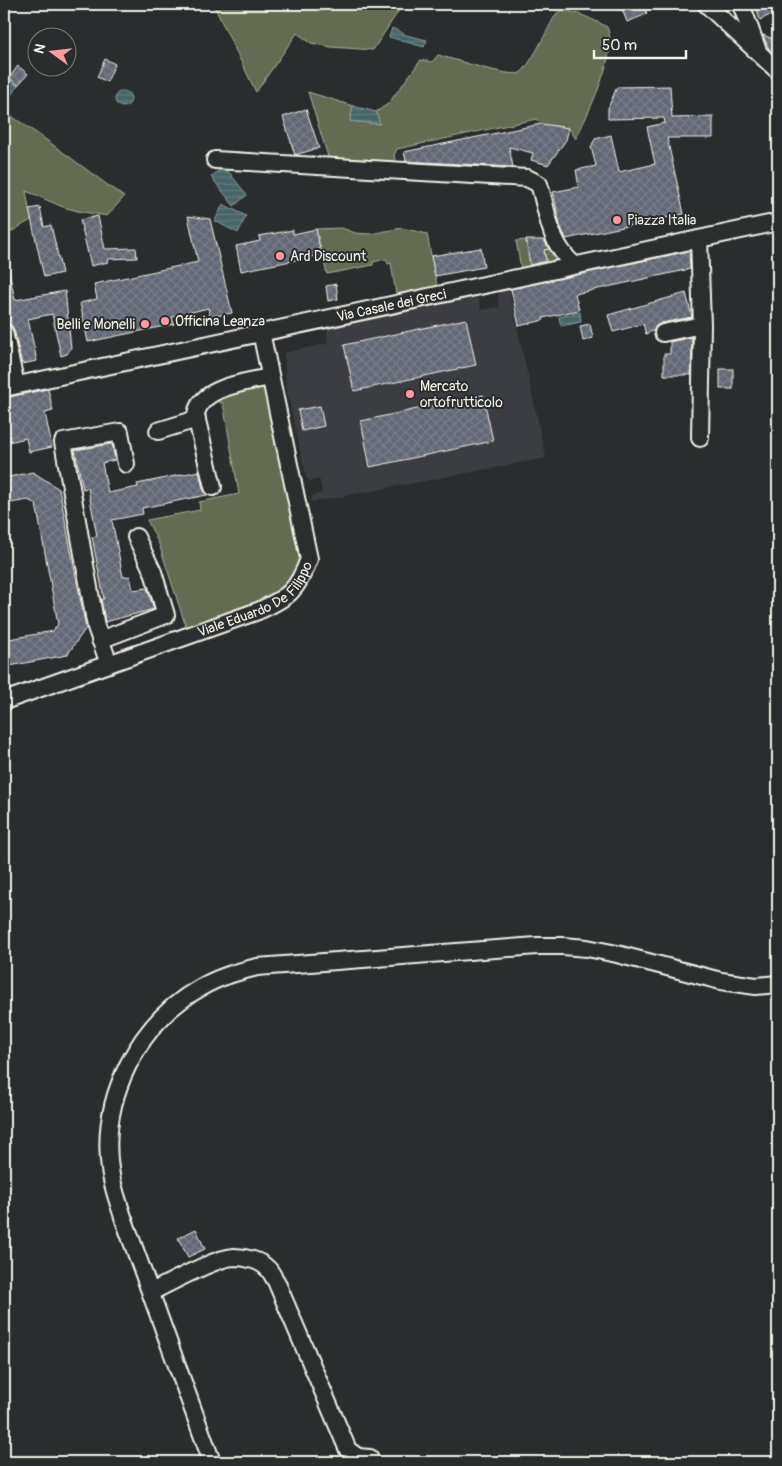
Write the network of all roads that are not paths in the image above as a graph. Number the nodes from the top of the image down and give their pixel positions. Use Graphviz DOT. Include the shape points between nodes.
graph roads {
  1 [pos="706,4"];
  2 [pos="741,4"];
  3 [pos="758,53"];
  4 [pos="778,71"];
  5 [pos="215,160"];
  6 [pos="778,222"];
  7 [pos="699,239"];
  8 [pos="574,265"];
  9 [pos="702,325"];
  10 [pos="4,332"];
  11 [pos="261,332"];
  12 [pos="663,333"];
  13 [pos="270,377"];
  14 [pos="10,387"];
  15 [pos="197,420"];
  16 [pos="158,431"];
  17 [pos="700,438"];
  18 [pos="126,464"];
  19 [pos="213,487"];
  20 [pos="136,537"];
  21 [pos="100,640"];
  22 [pos="110,664"];
  23 [pos="4,702"];
  24 [pos="778,984"];
  25 [pos="151,1292"];
  26 [pos="370,1458"];
  27 [pos="212,1462"];
  1 -- 3 [label="street"];
  2 -- 3 [label="street"];
  3 -- 4 [label="street"];
  5 -- 8 [label="street" via="527,178 539,184 557,245"];
  6 -- 7 [label="street, Via Casale dei Greci"];
  7 -- 8 [label="street, Via Casale dei Greci"];
  7 -- 9 [label="street"];
  8 -- 11 [label="street, Via Casale dei Greci"];
  9 -- 12 [label="street"];
  9 -- 17 [label="street"];
  10 -- 14 [label="street"];
  11 -- 13 [label="street, Viale Eduardo De Filippo"];
  11 -- 14 [label="street, Via Casale dei Greci"];
  13 -- 15 [label="street" via="209,395 200,403"];
  13 -- 22 [label="street, Viale Eduardo De Filippo" via="309,559 302,576 293,592 272,605"];
  15 -- 16 [label="street"];
  15 -- 19 [label="street"];
  18 -- 21 [label="street" via="120,432 63,442"];
  20 -- 21 [label="street" via="154,572 166,615"];
  21 -- 22 [label="street"];
  22 -- 23 [label="street, Viale Eduardo De Filippo"];
  24 -- 25 [label="street" via="737,984 587,948 554,946 257,967 200,987 162,1018 135,1051 118,1088 109,1127 109,1168 114,1189"];
  25 -- 26 [label="street" via="233,1257 247,1258 268,1268 348,1450"];
  25 -- 27 [label="street"];
}
